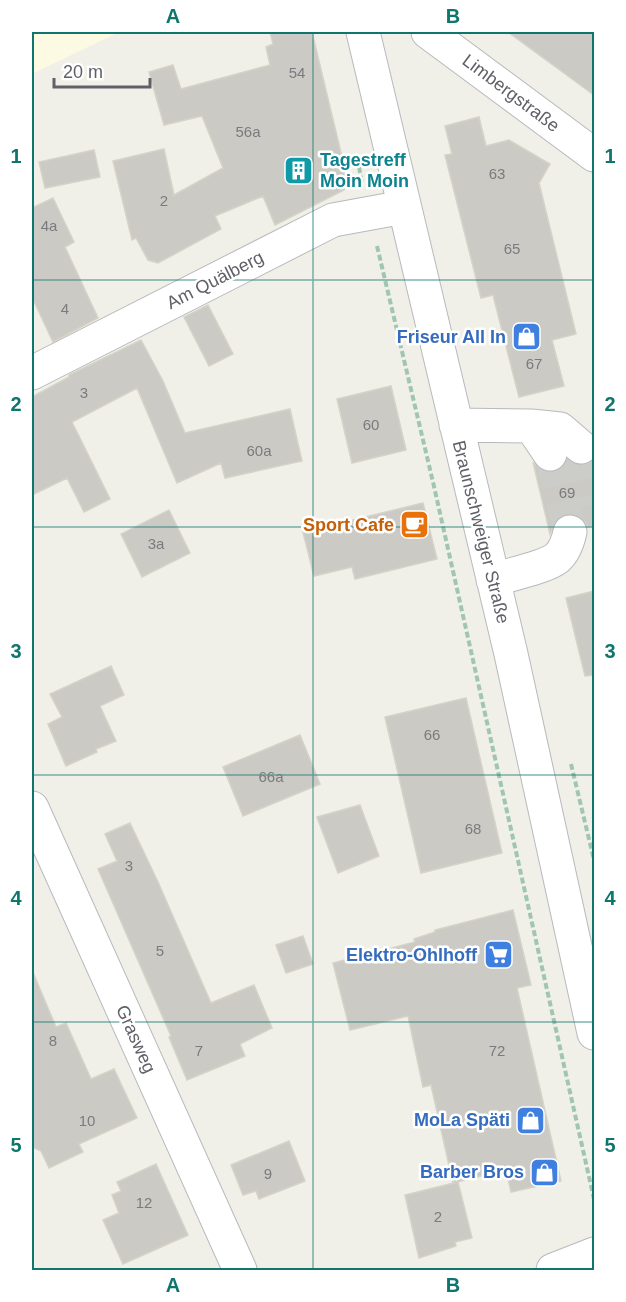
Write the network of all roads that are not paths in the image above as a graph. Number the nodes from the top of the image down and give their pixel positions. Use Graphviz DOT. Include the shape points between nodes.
graph roads {
  1 [pos="363,32"];
  2 [pos="428,32"];
  3 [pos="594,155"];
  4 [pos="404,207"];
  5 [pos="32,373"];
  6 [pos="456,425"];
  7 [pos="531,426"];
  8 [pos="581,447"];
  9 [pos="550,454"];
  10 [pos="574,541"];
  11 [pos="493,580"];
  12 [pos="32,808"];
  13 [pos="594,1033"];
  14 [pos="594,1254"];
  15 [pos="240,1270"];
  16 [pos="554,1270"];
  1 -- 4 [label="street, Braunschweiger Straße"];
  2 -- 3 [label="street, Limbergstraße"];
  4 -- 5 [label="street, Am Quälberg" via="333,220"];
  4 -- 6 [label="street, Braunschweiger Straße"];
  6 -- 7 [label="street"];
  6 -- 11 [label="street, Braunschweiger Straße"];
  7 -- 8 [label="street" via="560,429"];
  7 -- 9 [label="street"];
  10 -- 11 [label="street" via="532,569"];
  11 -- 13 [label="street, Braunschweiger Straße"];
  12 -- 15 [label="street, Grasweg"];
  14 -- 16 [label="street"];
}
